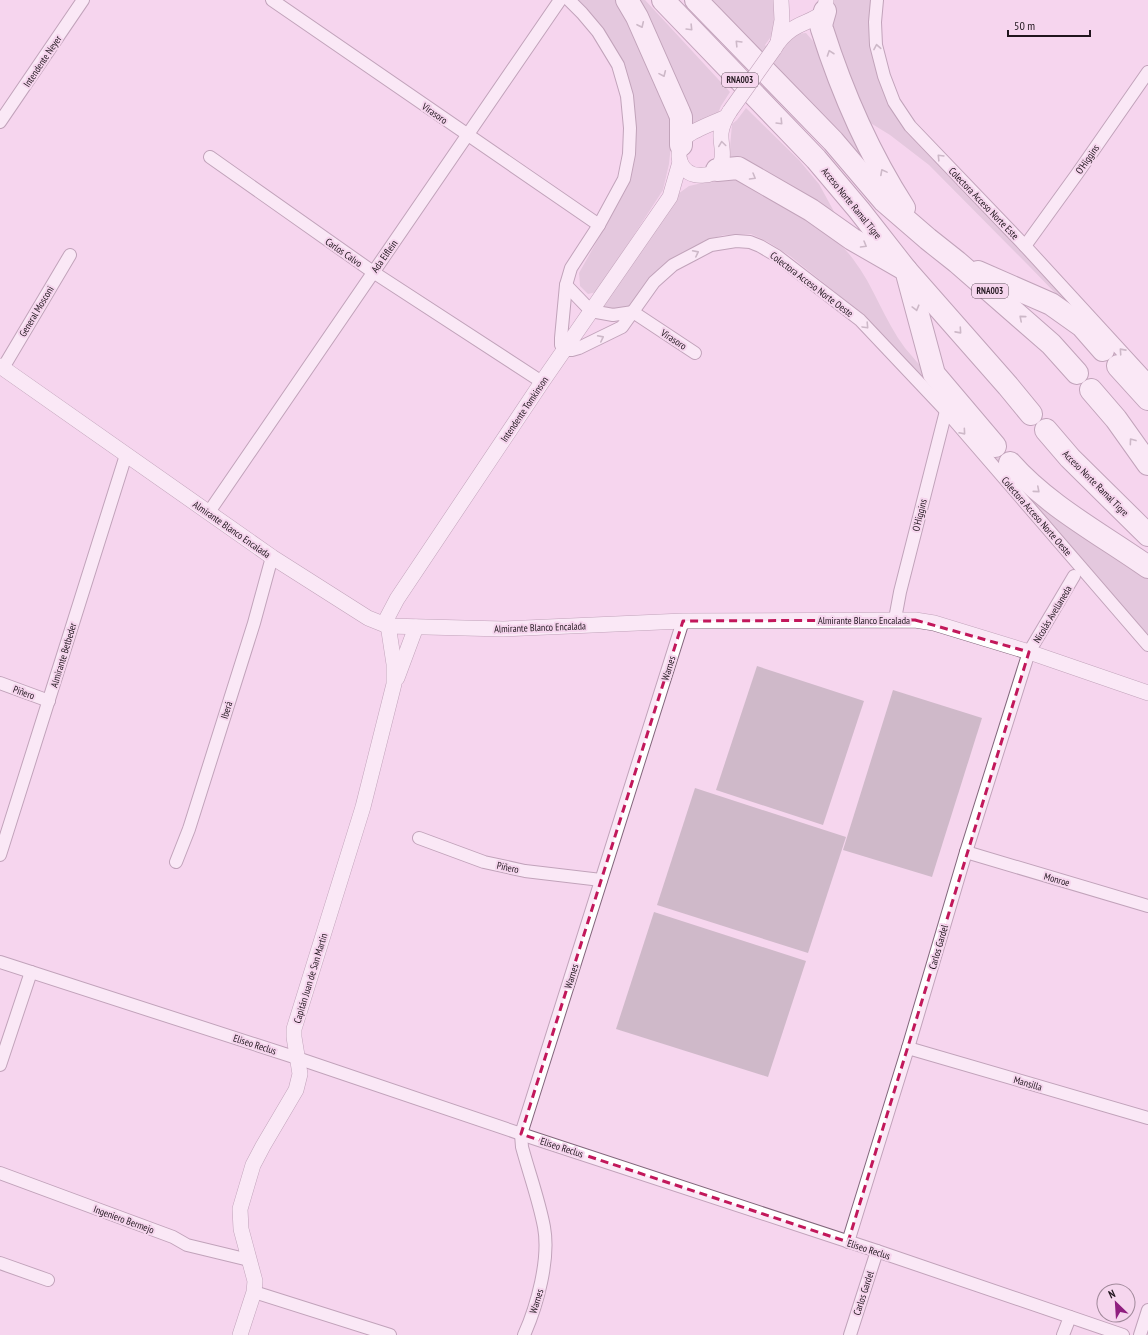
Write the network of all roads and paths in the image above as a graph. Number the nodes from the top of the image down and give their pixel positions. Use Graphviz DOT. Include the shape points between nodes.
graph roads {
  1 [pos="83,0"];
  2 [pos="272,0"];
  3 [pos="560,0"];
  4 [pos="569,0"];
  5 [pos="627,0"];
  6 [pos="663,0"];
  7 [pos="696,0"];
  8 [pos="781,0"];
  9 [pos="877,0"];
  10 [pos="826,6"];
  11 [pos="776,45"];
  12 [pos="1148,72"];
  13 [pos="728,114"];
  14 [pos="0,122"];
  15 [pos="468,135"];
  16 [pos="680,154"];
  17 [pos="210,157"];
  18 [pos="707,173"];
  19 [pos="670,197"];
  20 [pos="599,225"];
  21 [pos="928,239"];
  22 [pos="1025,246"];
  23 [pos="70,255"];
  24 [pos="957,262"];
  25 [pos="906,270"];
  26 [pos="373,272"];
  27 [pos="566,285"];
  28 [pos="591,312"];
  29 [pos="633,312"];
  30 [pos="565,350"];
  31 [pos="1103,350"];
  32 [pos="695,353"];
  33 [pos="1118,366"];
  34 [pos="1,367"];
  35 [pos="1077,373"];
  36 [pos="1148,380"];
  37 [pos="542,382"];
  38 [pos="1091,390"];
  39 [pos="1148,400"];
  40 [pos="946,411"];
  41 [pos="1031,414"];
  42 [pos="1046,430"];
  43 [pos="995,446"];
  44 [pos="126,454"];
  45 [pos="1010,463"];
  46 [pos="1148,464"];
  47 [pos="209,512"];
  48 [pos="1148,535"];
  49 [pos="272,557"];
  50 [pos="1145,565"];
  51 [pos="1074,576"];
  52 [pos="895,619"];
  53 [pos="683,621"];
  54 [pos="388,626"];
  55 [pos="416,627"];
  56 [pos="1148,645"];
  57 [pos="1029,652"];
  58 [pos="0,683"];
  59 [pos="394,684"];
  60 [pos="1148,693"];
  61 [pos="49,701"];
  62 [pos="419,838"];
  63 [pos="966,852"];
  64 [pos="0,855"];
  65 [pos="176,862"];
  66 [pos="601,880"];
  67 [pos="1148,906"];
  68 [pos="0,962"];
  69 [pos="31,972"];
  70 [pos="908,1048"];
  71 [pos="297,1058"];
  72 [pos="0,1065"];
  73 [pos="1148,1118"];
  74 [pos="521,1134"];
  75 [pos="0,1173"];
  76 [pos="848,1242"];
  77 [pos="877,1251"];
  78 [pos="249,1260"];
  79 [pos="0,1262"];
  80 [pos="48,1280"];
  81 [pos="254,1292"];
  82 [pos="1148,1310"];
  83 [pos="1070,1317"];
  84 [pos="240,1335"];
  85 [pos="390,1335"];
  86 [pos="524,1335"];
  87 [pos="850,1335"];
  88 [pos="1063,1335"];
  89 [pos="1122,1335"];
  90 [pos="1140,1335"];
  1 -- 14 [label="street, Intendente Neyer"];
  2 -- 15 [label="street, Virasoro"];
  3 -- 15 [label="street, Ada Elflein"];
  4 -- 20 [label="street" via="598,32 618,65 627,96 630,128 629,154 624,179"];
  5 -- 16 [label="highway, one-way" via="681,117"];
  6 -- 25 [label="highway, Acceso Norte Ramal Tigre / RNA003, one-way" via="816,159"];
  21 -- 7 [label="highway, RNA003, one-way" via="884,201 833,141"];
  8 -- 11 [label="street" via="782,20"];
  22 -- 9 [label="street, Colectora Acceso Norte Este, one-way" via="910,126 894,102 876,45"];
  10 -- 11 [label="street" via="819,17 792,29"];
  21 -- 10 [label="highway, one-way" via="890,187 860,130 830,56 822,29"];
  11 -- 13 [label="street, bridge"];
  12 -- 22 [label="street, O'Higgins"];
  13 -- 16 [label="street" via="688,136"];
  18 -- 13 [label="street, one-way" via="722,162 724,150 721,132"];
  15 -- 20 [label="street, Virasoro"];
  15 -- 26 [label="street, Ada Elflein"];
  16 -- 18 [label="street" via="683,169 688,173"];
  16 -- 19 [label="street, Intendente Tomkinson"];
  17 -- 26 [label="street, Carlos Calvo"];
  18 -- 19 [label="street, Intendente Tomkinson"];
  18 -- 25 [label="highway, one-way" via="738,168"];
  19 -- 28 [label="street, Intendente Tomkinson"];
  20 -- 27 [label="street" via="571,268"];
  21 -- 24 [label="highway, RNA003"];
  36 -- 22 [label="street, Colectora Acceso Norte Este, one-way"];
  23 -- 34 [label="street, General Mosconi"];
  24 -- 31 [label="highway" via="1051,304 1082,326"];
  35 -- 24 [label="highway, RNA003, one-way" via="1051,344"];
  25 -- 41 [label="highway, Acceso Norte Ramal Tigre / RNA003, one-way"];
  25 -- 43 [label="highway, one-way" via="934,374"];
  26 -- 37 [label="street, Carlos Calvo"];
  26 -- 47 [label="street, Ada Elflein"];
  27 -- 28 [label="street"];
  27 -- 30 [label="street" via="560,338"];
  28 -- 29 [label="street" via="613,315"];
  28 -- 30 [label="street, Intendente Tomkinson"];
  30 -- 29 [label="street, Colectora Acceso Norte Oeste, one-way" via="579,348 622,327"];
  29 -- 32 [label="street, Virasoro"];
  29 -- 40 [label="street, Colectora Acceso Norte Oeste, one-way" via="654,282 673,265 711,245 736,241 750,242 777,256 860,320"];
  30 -- 37 [label="street, Intendente Tomkinson"];
  33 -- 39 [label="highway"];
  34 -- 44 [label="street, Almirante Blanco Encalada"];
  37 -- 54 [label="street, Intendente Tomkinson" via="397,598 387,618"];
  46 -- 38 [label="highway, one-way" via="1116,419"];
  40 -- 52 [label="street, O'Higgins"];
  40 -- 56 [label="street, Colectora Acceso Norte Oeste, one-way"];
  42 -- 48 [label="highway, Acceso Norte Ramal Tigre" via="1070,458"];
  44 -- 47 [label="street, Almirante Blanco Encalada"];
  44 -- 61 [label="street, Almirante Betbeder"];
  45 -- 50 [label="highway, one-way" via="1058,507"];
  47 -- 49 [label="street, Almirante Blanco Encalada"];
  49 -- 54 [label="street, Almirante Blanco Encalada" via="368,618"];
  49 -- 65 [label="street, Iberá" via="247,645 189,829"];
  51 -- 57 [label="street, Nicolás Avellaneda"];
  52 -- 53 [label="street, Almirante Blanco Encalada"];
  52 -- 57 [label="street, Almirante Blanco Encalada" via="934,623"];
  53 -- 55 [label="street, Almirante Blanco Encalada" via="502,629"];
  53 -- 66 [label="street, Warnes"];
  54 -- 55 [label="street, Almirante Blanco Encalada"];
  54 -- 59 [label="street, Capitán Juan de San Martín" via="394,664"];
  55 -- 59 [label="street, Capitán Juan de San Martín"];
  57 -- 60 [label="street, Almirante Blanco Encalada"];
  57 -- 63 [label="street, Carlos Gardel"];
  58 -- 61 [label="street, Piñero"];
  59 -- 71 [label="street, Capitán Juan de San Martín" via="363,807 294,1029"];
  61 -- 64 [label="street, Almirante Betbeder"];
  62 -- 66 [label="street, Piñero" via="484,862 525,871"];
  63 -- 67 [label="street, Monroe"];
  63 -- 70 [label="street, Carlos Gardel"];
  66 -- 74 [label="street, Warnes"];
  68 -- 69 [label="street, Eliseo Reclus"];
  69 -- 71 [label="street, Eliseo Reclus"];
  69 -- 72 [label="street"];
  70 -- 73 [label="street, Mansilla"];
  70 -- 76 [label="street, Carlos Gardel"];
  71 -- 74 [label="street, Eliseo Reclus"];
  71 -- 78 [label="street, Capitán Juan de San Martín" via="300,1074 296,1090 254,1165 240,1209 241,1229"];
  74 -- 76 [label="street, Eliseo Reclus"];
  74 -- 86 [label="street, Warnes" via="522,1147 544,1228 545,1248 541,1282"];
  75 -- 78 [label="street, Ingeniero Bermejo" via="173,1237 188,1245"];
  76 -- 77 [label="street, Eliseo Reclus"];
  77 -- 83 [label="street, Eliseo Reclus"];
  77 -- 87 [label="street, Carlos Gardel"];
  78 -- 81 [label="street, Capitán Juan de San Martín" via="255,1281"];
  79 -- 80 [label="street"];
  81 -- 84 [label="street, Capitán Juan de San Martín"];
  81 -- 85 [label="street"];
  82 -- 90 [label="street"];
  83 -- 88 [label="street"];
  83 -- 89 [label="street, Eliseo Reclus"];
}
